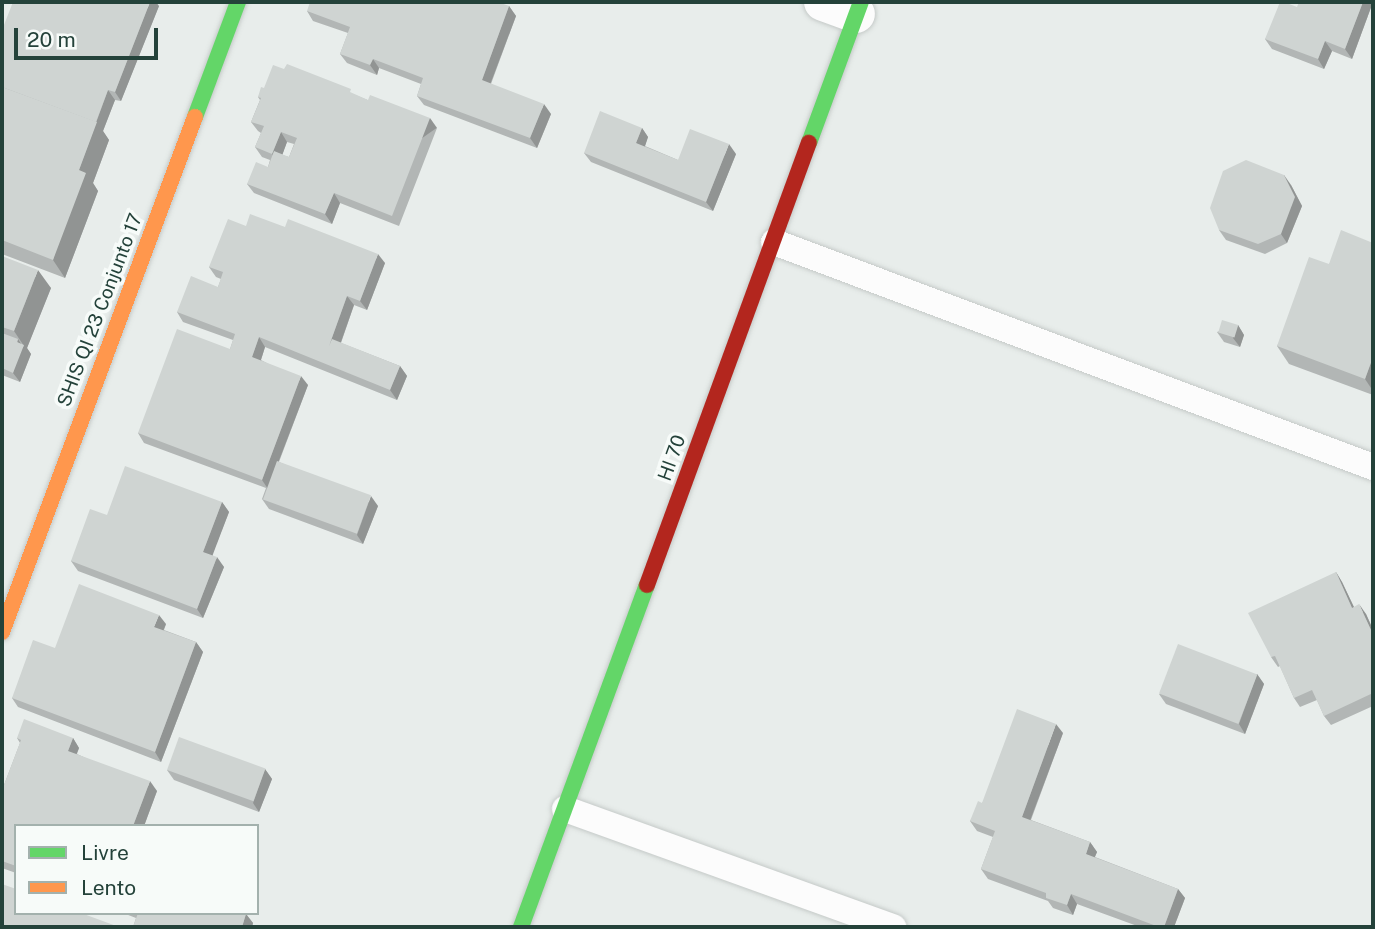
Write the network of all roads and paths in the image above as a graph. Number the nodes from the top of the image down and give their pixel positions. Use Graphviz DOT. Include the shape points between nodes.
graph roads {
  1 [pos="238,2"];
  2 [pos="846,6"];
  3 [pos="774,242"];
  4 [pos="1373,467"];
  5 [pos="2,632"];
  6 [pos="565,809"];
  7 [pos="521,927"];
  8 [pos="893,927"];
  1 -- 5 [label="street, SHIS QI 23 Conjunto 17"];
  2 -- 3 [label="street, HI 70"];
  3 -- 4 [label="lane"];
  3 -- 6 [label="street, HI 70"];
  6 -- 7 [label="street, HI 70"];
  6 -- 8 [label="lane"];
}
